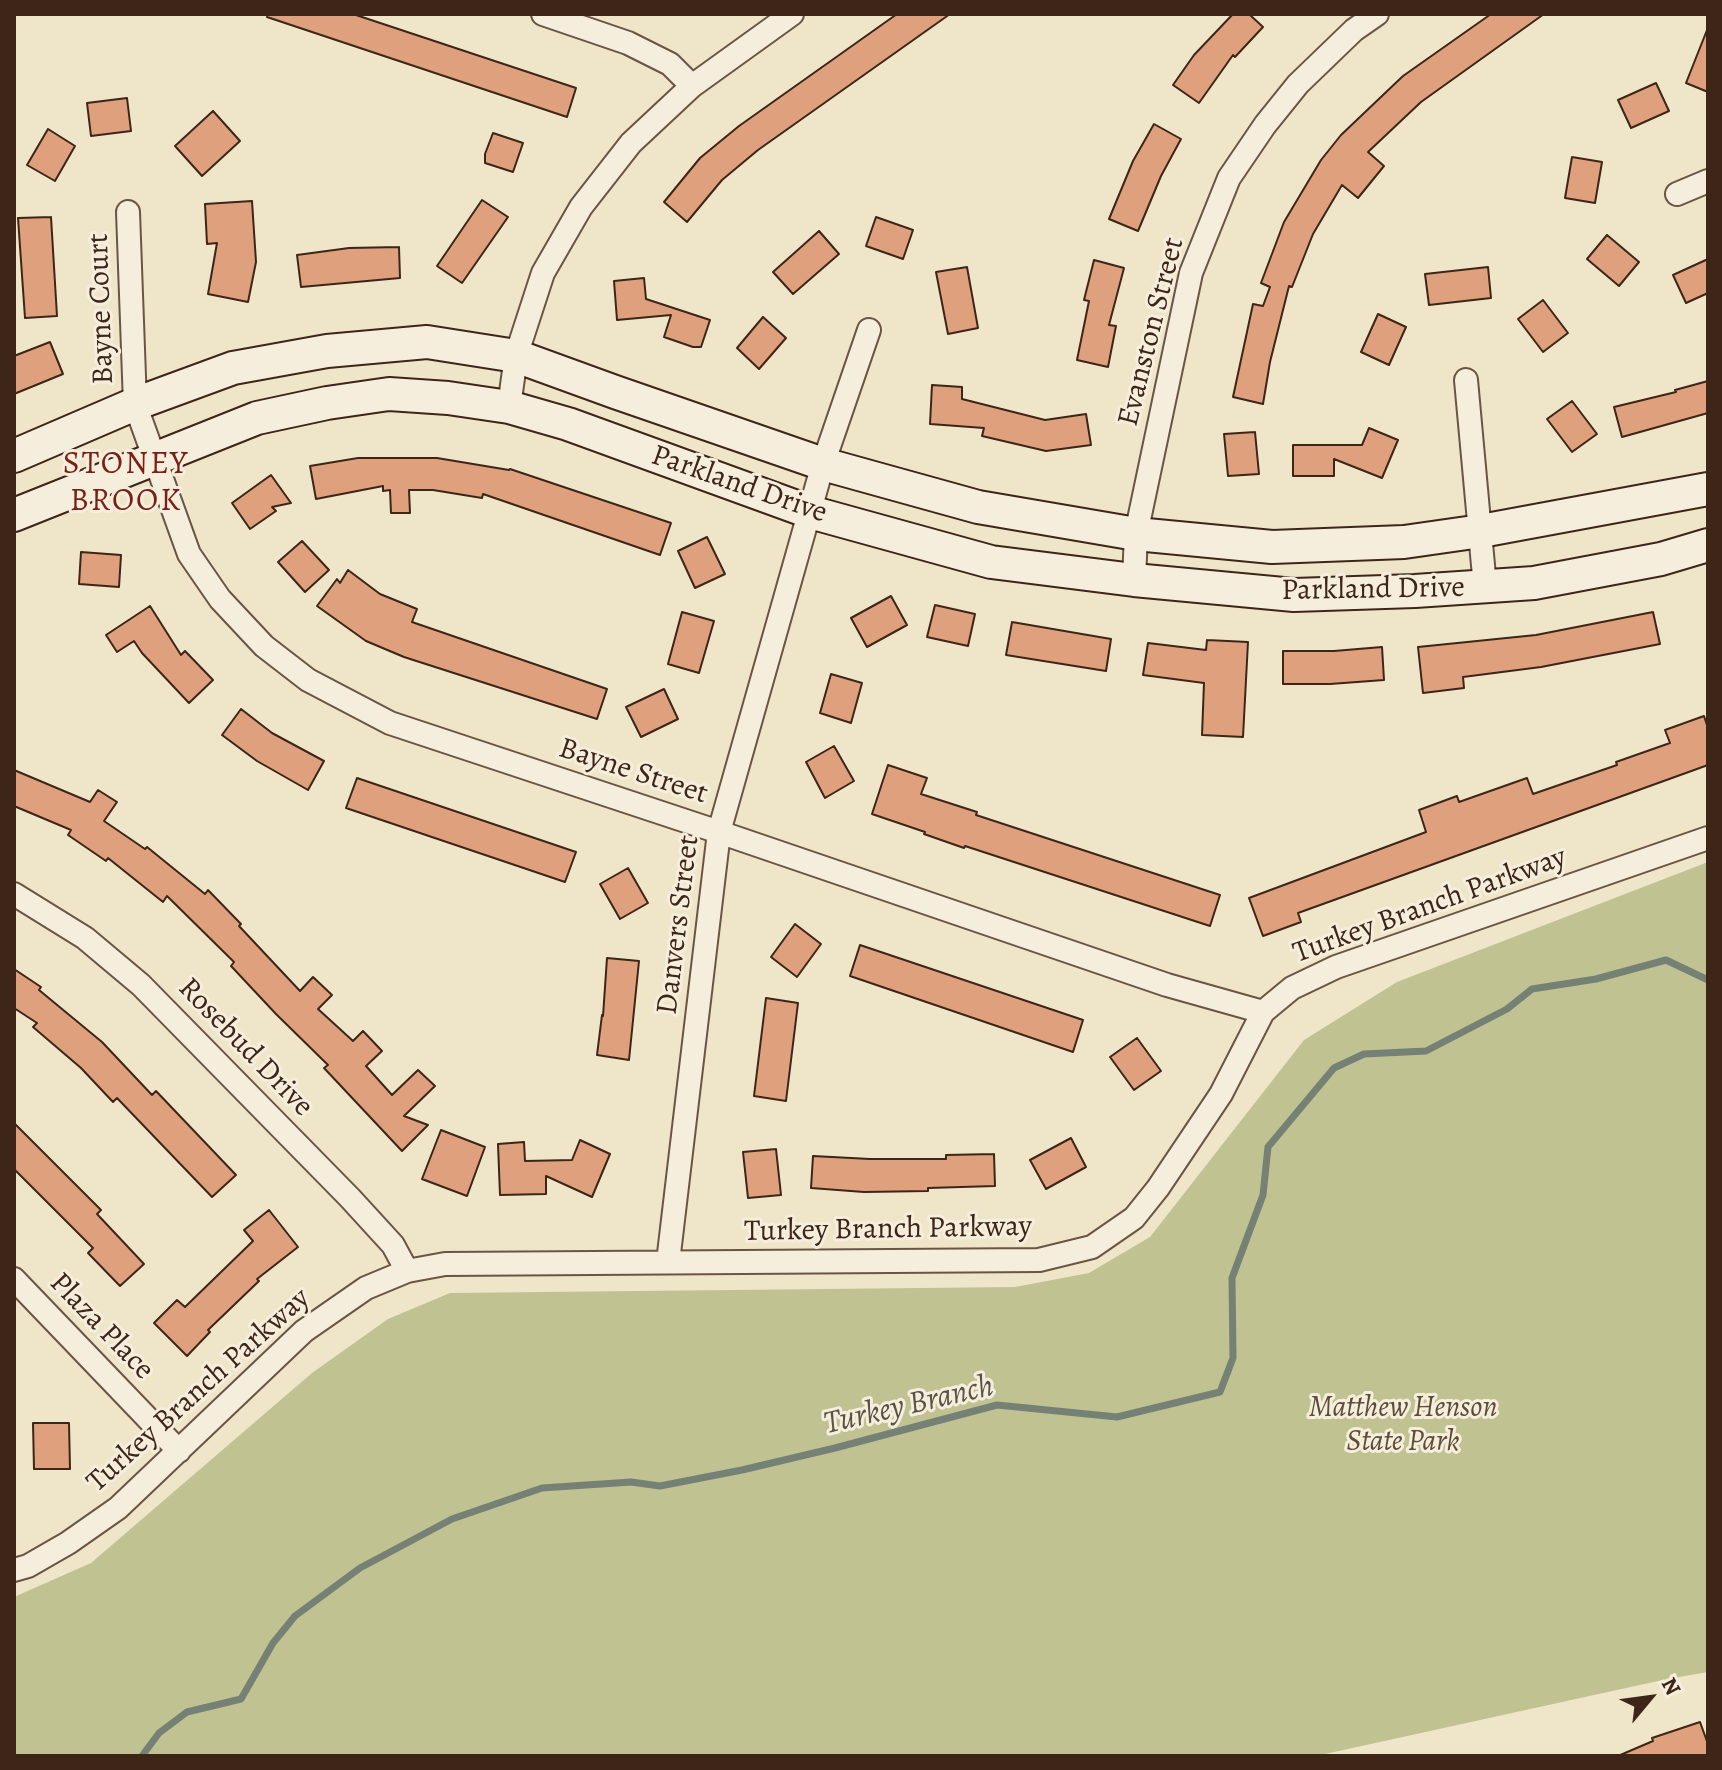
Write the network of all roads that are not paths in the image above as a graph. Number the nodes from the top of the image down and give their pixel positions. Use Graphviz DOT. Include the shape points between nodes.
graph roads {
  1 [pos="543,14"];
  2 [pos="792,14"];
  3 [pos="1377,14"];
  4 [pos="692,86"];
  5 [pos="1708,181"];
  6 [pos="1677,194"];
  7 [pos="128,212"];
  8 [pos="869,330"];
  9 [pos="516,356"];
  10 [pos="1466,380"];
  11 [pos="135,404"];
  12 [pos="509,407"];
  13 [pos="14,456"];
  14 [pos="155,459"];
  15 [pos="823,464"];
  16 [pos="1708,489"];
  17 [pos="810,512"];
  18 [pos="14,515"];
  19 [pos="1481,531"];
  20 [pos="1136,534"];
  21 [pos="1708,545"];
  22 [pos="1134,580"];
  23 [pos="1485,587"];
  24 [pos="719,832"];
  25 [pos="1708,838"];
  26 [pos="14,894"];
  27 [pos="1263,1012"];
  28 [pos="668,1262"];
  29 [pos="407,1271"];
  30 [pos="14,1279"];
  31 [pos="179,1451"];
  32 [pos="14,1570"];
  1 -- 4 [label="street" via="628,43 670,64"];
  2 -- 4 [label="street"];
  3 -- 20 [label="street, Evanston Street" via="1298,84 1229,178 1191,273"];
  4 -- 9 [label="street" via="631,143 581,207 543,273"];
  5 -- 6 [label="street"];
  7 -- 11 [label="street, Bayne Court"];
  8 -- 15 [label="street, Danvers Street"];
  9 -- 11 [label="street, Parkland Drive" via="427,342 327,351 233,368"];
  9 -- 12 [label="street"];
  9 -- 15 [label="street, Parkland Drive"];
  10 -- 19 [label="street, Parkland Drive"];
  11 -- 13 [label="street, Parkland Drive"];
  11 -- 14 [label="street, Bayne Street"];
  12 -- 14 [label="street, Parkland Drive" via="389,394 327,403 257,418"];
  12 -- 17 [label="street, Parkland Drive"];
  14 -- 18 [label="street, Parkland Drive"];
  14 -- 24 [label="street, Bayne Street" via="189,554 212,588 264,646 308,680 390,723"];
  15 -- 17 [label="street, Danvers Street"];
  15 -- 20 [label="street, Parkland Drive" via="978,507"];
  16 -- 19 [label="street, Parkland Drive"];
  17 -- 22 [label="street, Parkland Drive" via="991,562"];
  17 -- 24 [label="street, Danvers Street"];
  19 -- 20 [label="street, Parkland Drive" via="1404,542 1272,547"];
  19 -- 23 [label="street, Parkland Drive"];
  20 -- 22 [label="street, Evanston Street"];
  21 -- 23 [label="street, Parkland Drive" via="1534,583"];
  22 -- 23 [label="street, Parkland Drive" via="1294,595"];
  24 -- 27 [label="street, Bayne Street" via="1167,985"];
  24 -- 28 [label="street, Danvers Street"];
  25 -- 27 [label="street, Turkey Branch Parkway" via="1336,967 1292,988"];
  26 -- 29 [label="street, Rosebud Drive" via="85,938 141,985 350,1198 393,1245"];
  27 -- 28 [label="street, Turkey Branch Parkway" via="1221,1094 1158,1188 1134,1218 1092,1247 1039,1260"];
  28 -- 29 [label="street, Turkey Branch Parkway" via="445,1264"];
  29 -- 31 [label="street, Turkey Branch Parkway" via="366,1288 304,1331"];
  30 -- 31 [label="street, Plaza Place"];
  31 -- 32 [label="street, Turkey Branch Parkway" via="118,1508 68,1543"];
}
